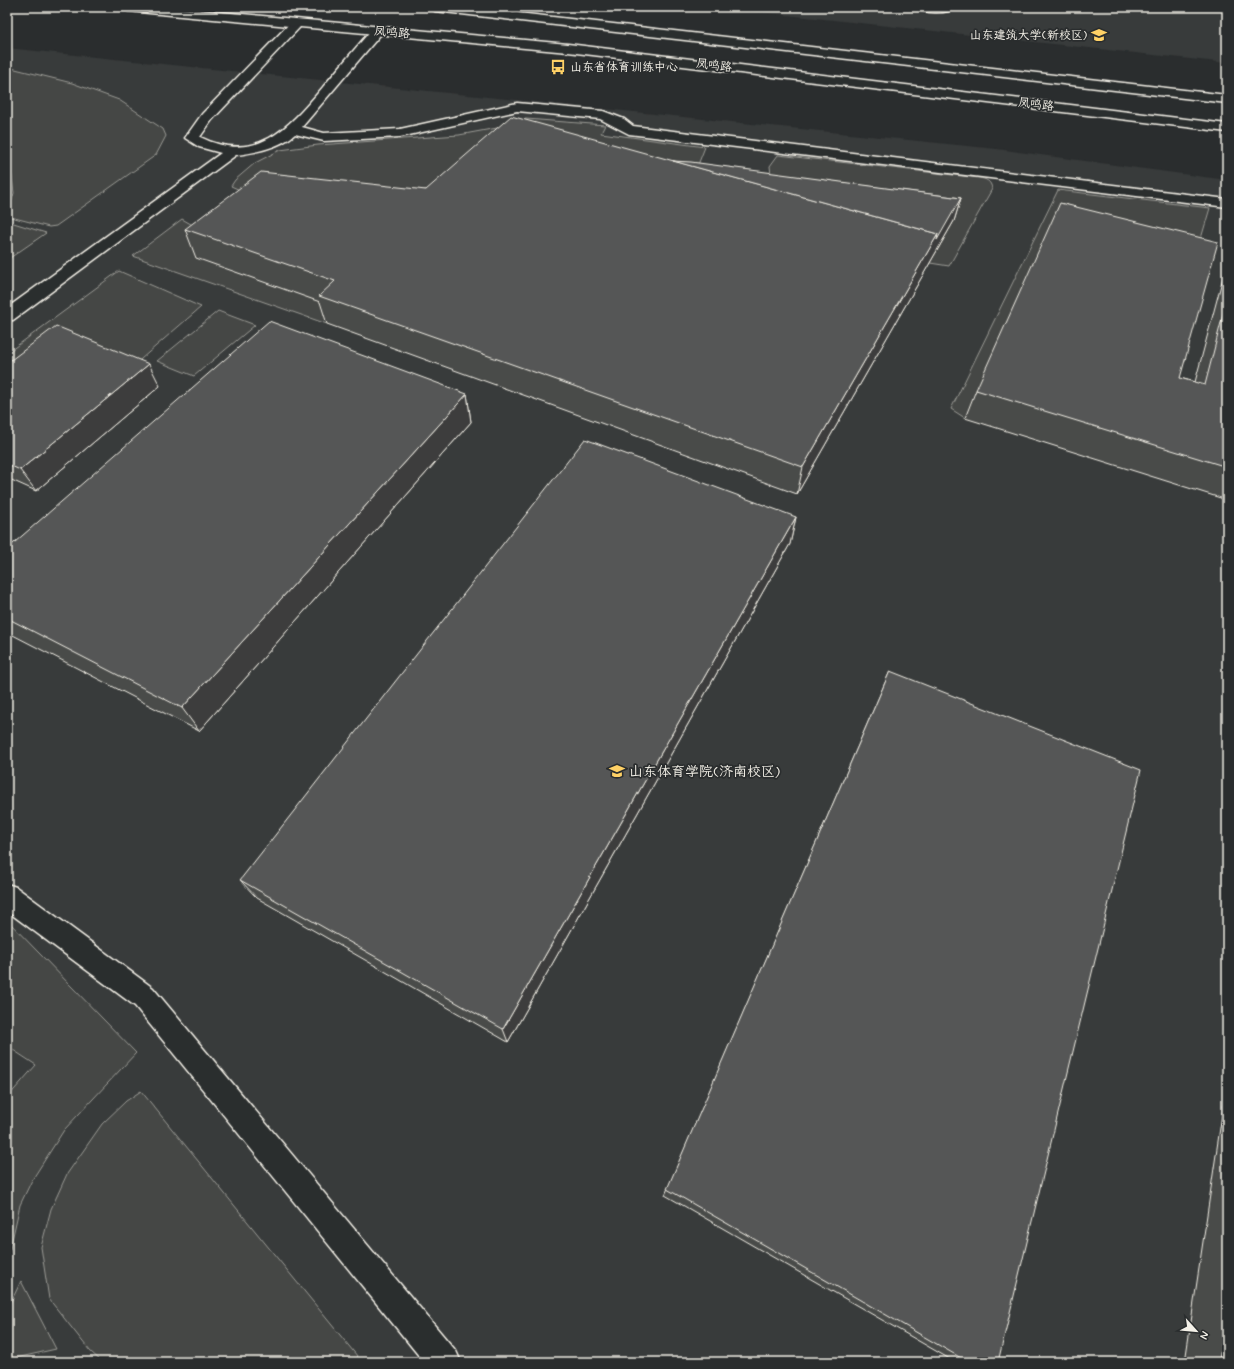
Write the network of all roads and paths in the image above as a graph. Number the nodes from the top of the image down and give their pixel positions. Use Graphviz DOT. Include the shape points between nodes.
graph roads {
  1 [pos="128,7"];
  2 [pos="435,7"];
  3 [pos="922,7"];
  4 [pos="948,7"];
  5 [pos="296,24"];
  6 [pos="377,31"];
  7 [pos="1227,99"];
  8 [pos="1227,128"];
  9 [pos="292,129"];
  10 [pos="232,152"];
  11 [pos="1227,203"];
  12 [pos="7,316"];
  13 [pos="7,896"];
  14 [pos="445,1362"];
  1 -- 5 [label="street, 凤鸣路"];
  2 -- 7 [label="street, 凤鸣路"];
  3 -- 4 [label="street"];
  5 -- 6 [label="street, 凤鸣路"];
  5 -- 10 [label="street" via="207,117 192,138"];
  6 -- 8 [label="street, 凤鸣路" via="568,48"];
  6 -- 9 [label="street"];
  9 -- 10 [label="street" via="282,138 260,147"];
  9 -- 11 [label="street" via="324,137 400,133 517,107 603,115 629,130"];
  10 -- 12 [label="street"];
  13 -- 14 [label="street" via="144,997"];
}
